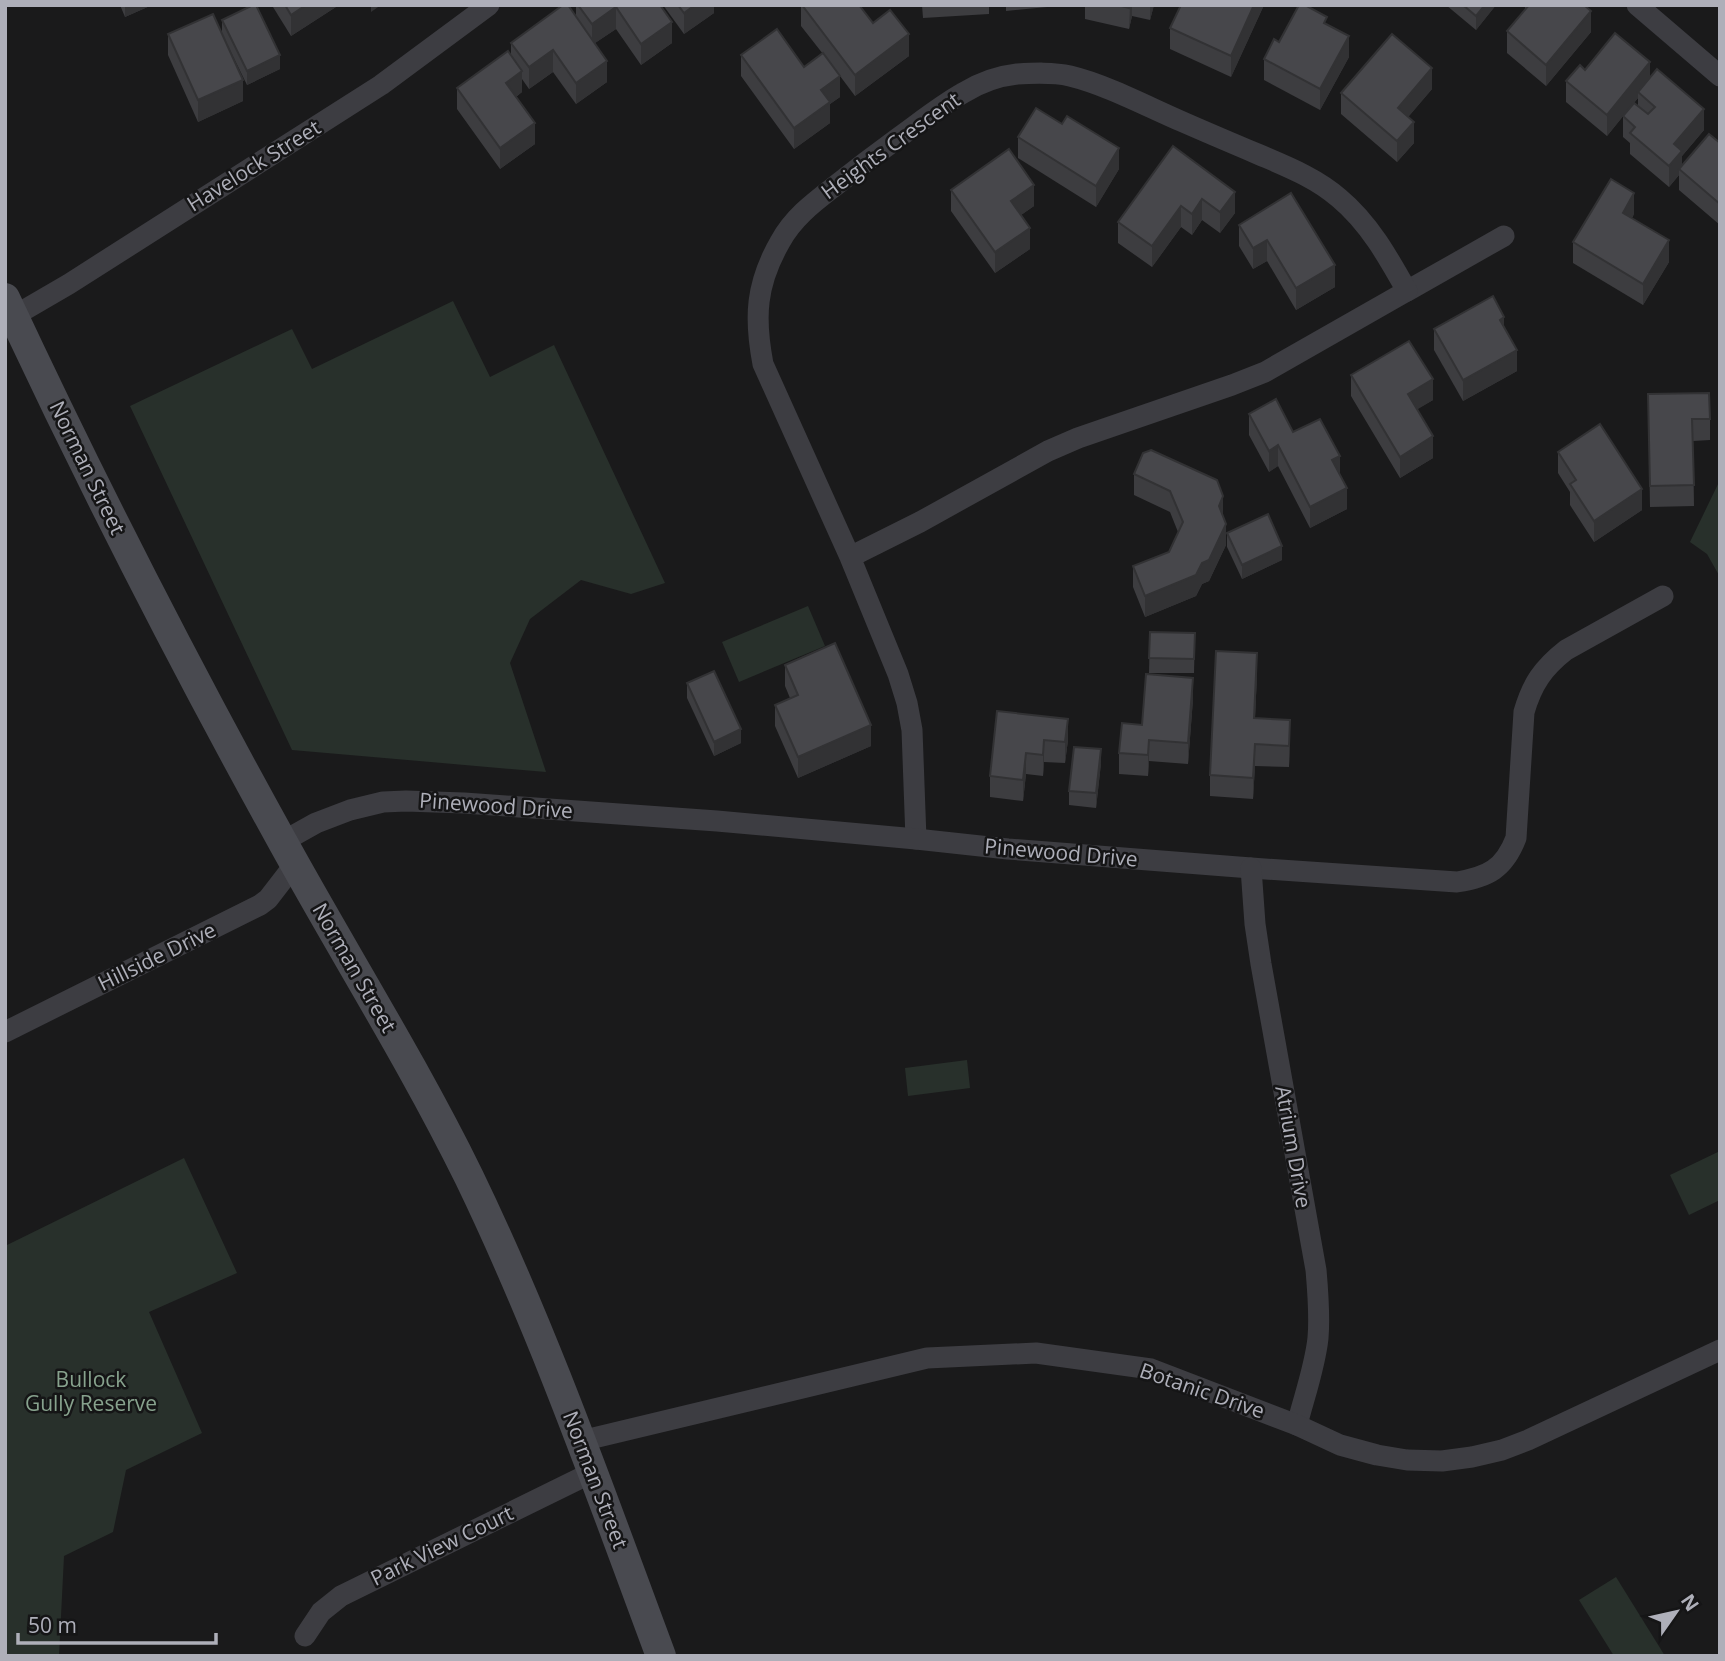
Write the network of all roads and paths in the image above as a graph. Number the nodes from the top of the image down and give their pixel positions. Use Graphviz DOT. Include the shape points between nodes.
graph roads {
  1 [pos="489,5"];
  2 [pos="1637,5"];
  3 [pos="1720,76"];
  4 [pos="1504,236"];
  5 [pos="1408,291"];
  6 [pos="11,322"];
  7 [pos="850,557"];
  8 [pos="1663,596"];
  9 [pos="916,839"];
  10 [pos="288,853"];
  11 [pos="1251,868"];
  12 [pos="5,1032"];
  13 [pos="1720,1350"];
  14 [pos="1297,1425"];
  15 [pos="581,1441"];
  16 [pos="593,1472"];
  17 [pos="305,1636"];
  18 [pos="661,1656"];
  1 -- 6 [label="street, Havelock Street" via="381,85"];
  2 -- 3 [label="street"];
  4 -- 5 [label="street"];
  5 -- 7 [label="street" via="1265,372 1048,451"];
  5 -- 7 [label="street, Heights Crescent" via="1352,210 1316,181 1282,164 1070,76 1015,74 964,92 805,209 779,244 760,293 757,318 763,364"];
  6 -- 10 [label="street, Norman Street"];
  7 -- 9 [label="street, Heights Crescent" via="906,703 912,730"];
  8 -- 11 [label="street, Pinewood Drive" via="1566,650 1538,677 1524,712 1516,838 1504,862 1493,871 1457,882"];
  9 -- 10 [label="street, Pinewood Drive" via="704,820 392,801 316,823"];
  9 -- 11 [label="street, Pinewood Drive"];
  10 -- 12 [label="street, Hillside Drive" via="268,899 260,905"];
  10 -- 15 [label="street, Norman Street" via="467,1175 536,1326"];
  11 -- 14 [label="street, Atrium Drive" via="1261,964 1318,1293 1318,1339"];
  13 -- 14 [label="street, Botanic Drive" via="1528,1440 1472,1457 1442,1461 1377,1455 1340,1445"];
  14 -- 15 [label="street, Botanic Drive" via="1151,1369 1036,1353 927,1358"];
  15 -- 16 [label="street, Norman Street"];
  16 -- 17 [label="street, Park View Court" via="341,1596 321,1612"];
  16 -- 18 [label="street, Norman Street"];
}
